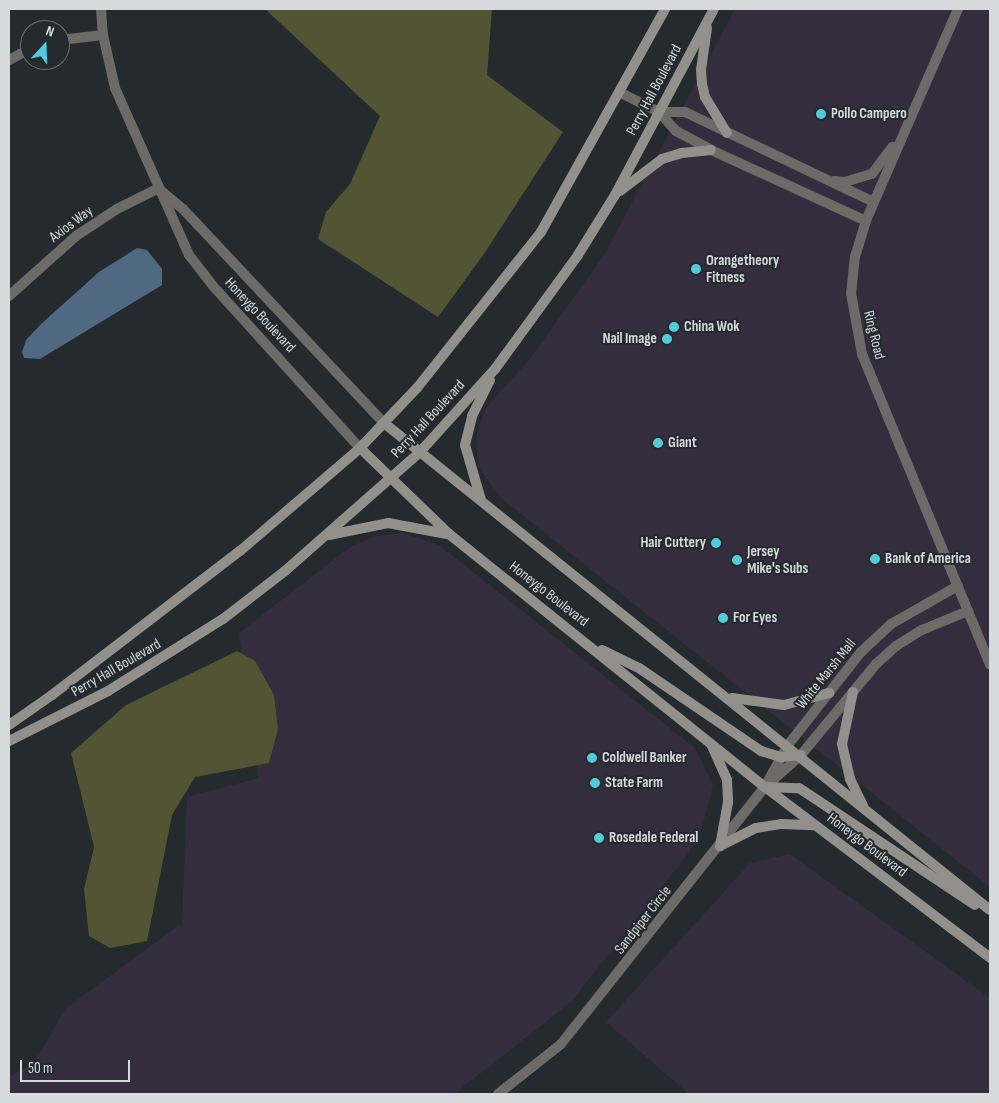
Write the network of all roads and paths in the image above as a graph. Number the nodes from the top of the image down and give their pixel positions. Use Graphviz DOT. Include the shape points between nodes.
graph roads {
  1 [pos="101,9"];
  2 [pos="665,9"];
  3 [pos="714,9"];
  4 [pos="958,9"];
  5 [pos="708,20"];
  6 [pos="103,35"];
  7 [pos="70,39"];
  8 [pos="621,93"];
  9 [pos="659,112"];
  10 [pos="726,133"];
  11 [pos="900,137"];
  12 [pos="711,150"];
  13 [pos="823,180"];
  14 [pos="158,188"];
  15 [pos="615,195"];
  16 [pos="874,202"];
  17 [pos="866,221"];
  18 [pos="9,296"];
  19 [pos="495,369"];
  20 [pos="384,423"];
  21 [pos="360,448"];
  22 [pos="420,452"];
  23 [pos="392,476"];
  24 [pos="481,501"];
  25 [pos="449,534"];
  26 [pos="326,536"];
  27 [pos="958,586"];
  28 [pos="968,611"];
  29 [pos="587,643"];
  30 [pos="990,665"];
  31 [pos="853,692"];
  32 [pos="829,693"];
  33 [pos="729,698"];
  34 [pos="9,725"];
  35 [pos="708,739"];
  36 [pos="9,741"];
  37 [pos="788,745"];
  38 [pos="801,755"];
  39 [pos="781,757"];
  40 [pos="765,787"];
  41 [pos="864,809"];
  42 [pos="814,825"];
  43 [pos="720,846"];
  44 [pos="990,910"];
  45 [pos="990,915"];
  46 [pos="990,958"];
  47 [pos="498,1094"];
  1 -- 6 [label="street, Honeygo Boulevard"];
  2 -- 8 [label="main road, Perry Hall Boulevard"];
  3 -- 5 [label="main road, Perry Hall Boulevard"];
  4 -- 11 [label="street, Ring Road"];
  5 -- 9 [label="main road, Perry Hall Boulevard"];
  5 -- 10 [label="main road" via="702,84 705,97"];
  6 -- 7 [label="street"];
  6 -- 14 [label="street, Honeygo Boulevard" via="115,88"];
  8 -- 9 [label="street"];
  8 -- 20 [label="main road, Perry Hall Boulevard" via="541,232 450,348"];
  9 -- 10 [label="street" via="685,112"];
  9 -- 12 [label="street" via="676,131"];
  9 -- 15 [label="main road, Perry Hall Boulevard"];
  10 -- 13 [label="street"];
  11 -- 13 [label="street" via="872,174 845,182"];
  11 -- 16 [label="street, Ring Road"];
  12 -- 15 [label="main road" via="662,159"];
  12 -- 17 [label="street"];
  13 -- 16 [label="street"];
  14 -- 18 [label="street, Axios Way" via="117,209 76,236"];
  14 -- 20 [label="street, Honeygo Boulevard" via="183,209"];
  14 -- 21 [label="street, Honeygo Boulevard" via="189,254 213,286"];
  15 -- 19 [label="main road, Perry Hall Boulevard" via="556,288"];
  16 -- 17 [label="street, Ring Road"];
  17 -- 27 [label="street, Ring Road" via="852,275 852,307 857,338"];
  19 -- 22 [label="main road, Perry Hall Boulevard"];
  19 -- 24 [label="main road" via="472,416 465,446"];
  20 -- 21 [label="main road, Perry Hall Boulevard"];
  20 -- 22 [label="main road, Honeygo Boulevard"];
  21 -- 23 [label="main road, Honeygo Boulevard"];
  21 -- 34 [label="main road, Perry Hall Boulevard" via="240,551"];
  22 -- 23 [label="main road, Perry Hall Boulevard"];
  22 -- 24 [label="main road, Honeygo Boulevard"];
  23 -- 25 [label="main road, Honeygo Boulevard"];
  23 -- 26 [label="main road, Perry Hall Boulevard"];
  24 -- 33 [label="main road, Honeygo Boulevard"];
  25 -- 26 [label="main road" via="388,523"];
  25 -- 29 [label="main road, Honeygo Boulevard"];
  26 -- 36 [label="main road, Perry Hall Boulevard" via="285,571 183,646 108,691"];
  27 -- 28 [label="street, Ring Road"];
  27 -- 32 [label="street, White Marsh Mall" via="891,624 861,652"];
  28 -- 30 [label="street, Ring Road"];
  28 -- 31 [label="street" via="922,630 896,646"];
  29 -- 35 [label="main road, Honeygo Boulevard"];
  29 -- 39 [label="main road" via="639,668 761,751"];
  31 -- 38 [label="street"];
  31 -- 41 [label="main road" via="843,729 842,750 850,779"];
  32 -- 33 [label="main road" via="784,706"];
  32 -- 37 [label="street, White Marsh Mall"];
  33 -- 37 [label="main road, Honeygo Boulevard"];
  35 -- 40 [label="main road, Honeygo Boulevard"];
  35 -- 43 [label="main road" via="727,780 728,802"];
  37 -- 38 [label="main road, Honeygo Boulevard"];
  37 -- 39 [label="street, White Marsh Mall"];
  38 -- 39 [label="main road"];
  38 -- 40 [label="street, Sandpiper Circle"];
  38 -- 41 [label="main road, Honeygo Boulevard"];
  39 -- 40 [label="street, White Marsh Mall"];
  40 -- 42 [label="main road, Honeygo Boulevard"];
  40 -- 43 [label="street, Sandpiper Circle"];
  40 -- 45 [label="main road" via="799,788"];
  41 -- 44 [label="main road, Honeygo Boulevard"];
  42 -- 43 [label="main road" via="781,824 756,828"];
  42 -- 46 [label="main road, Honeygo Boulevard"];
  43 -- 47 [label="street, Sandpiper Circle" via="561,1044"];
}
